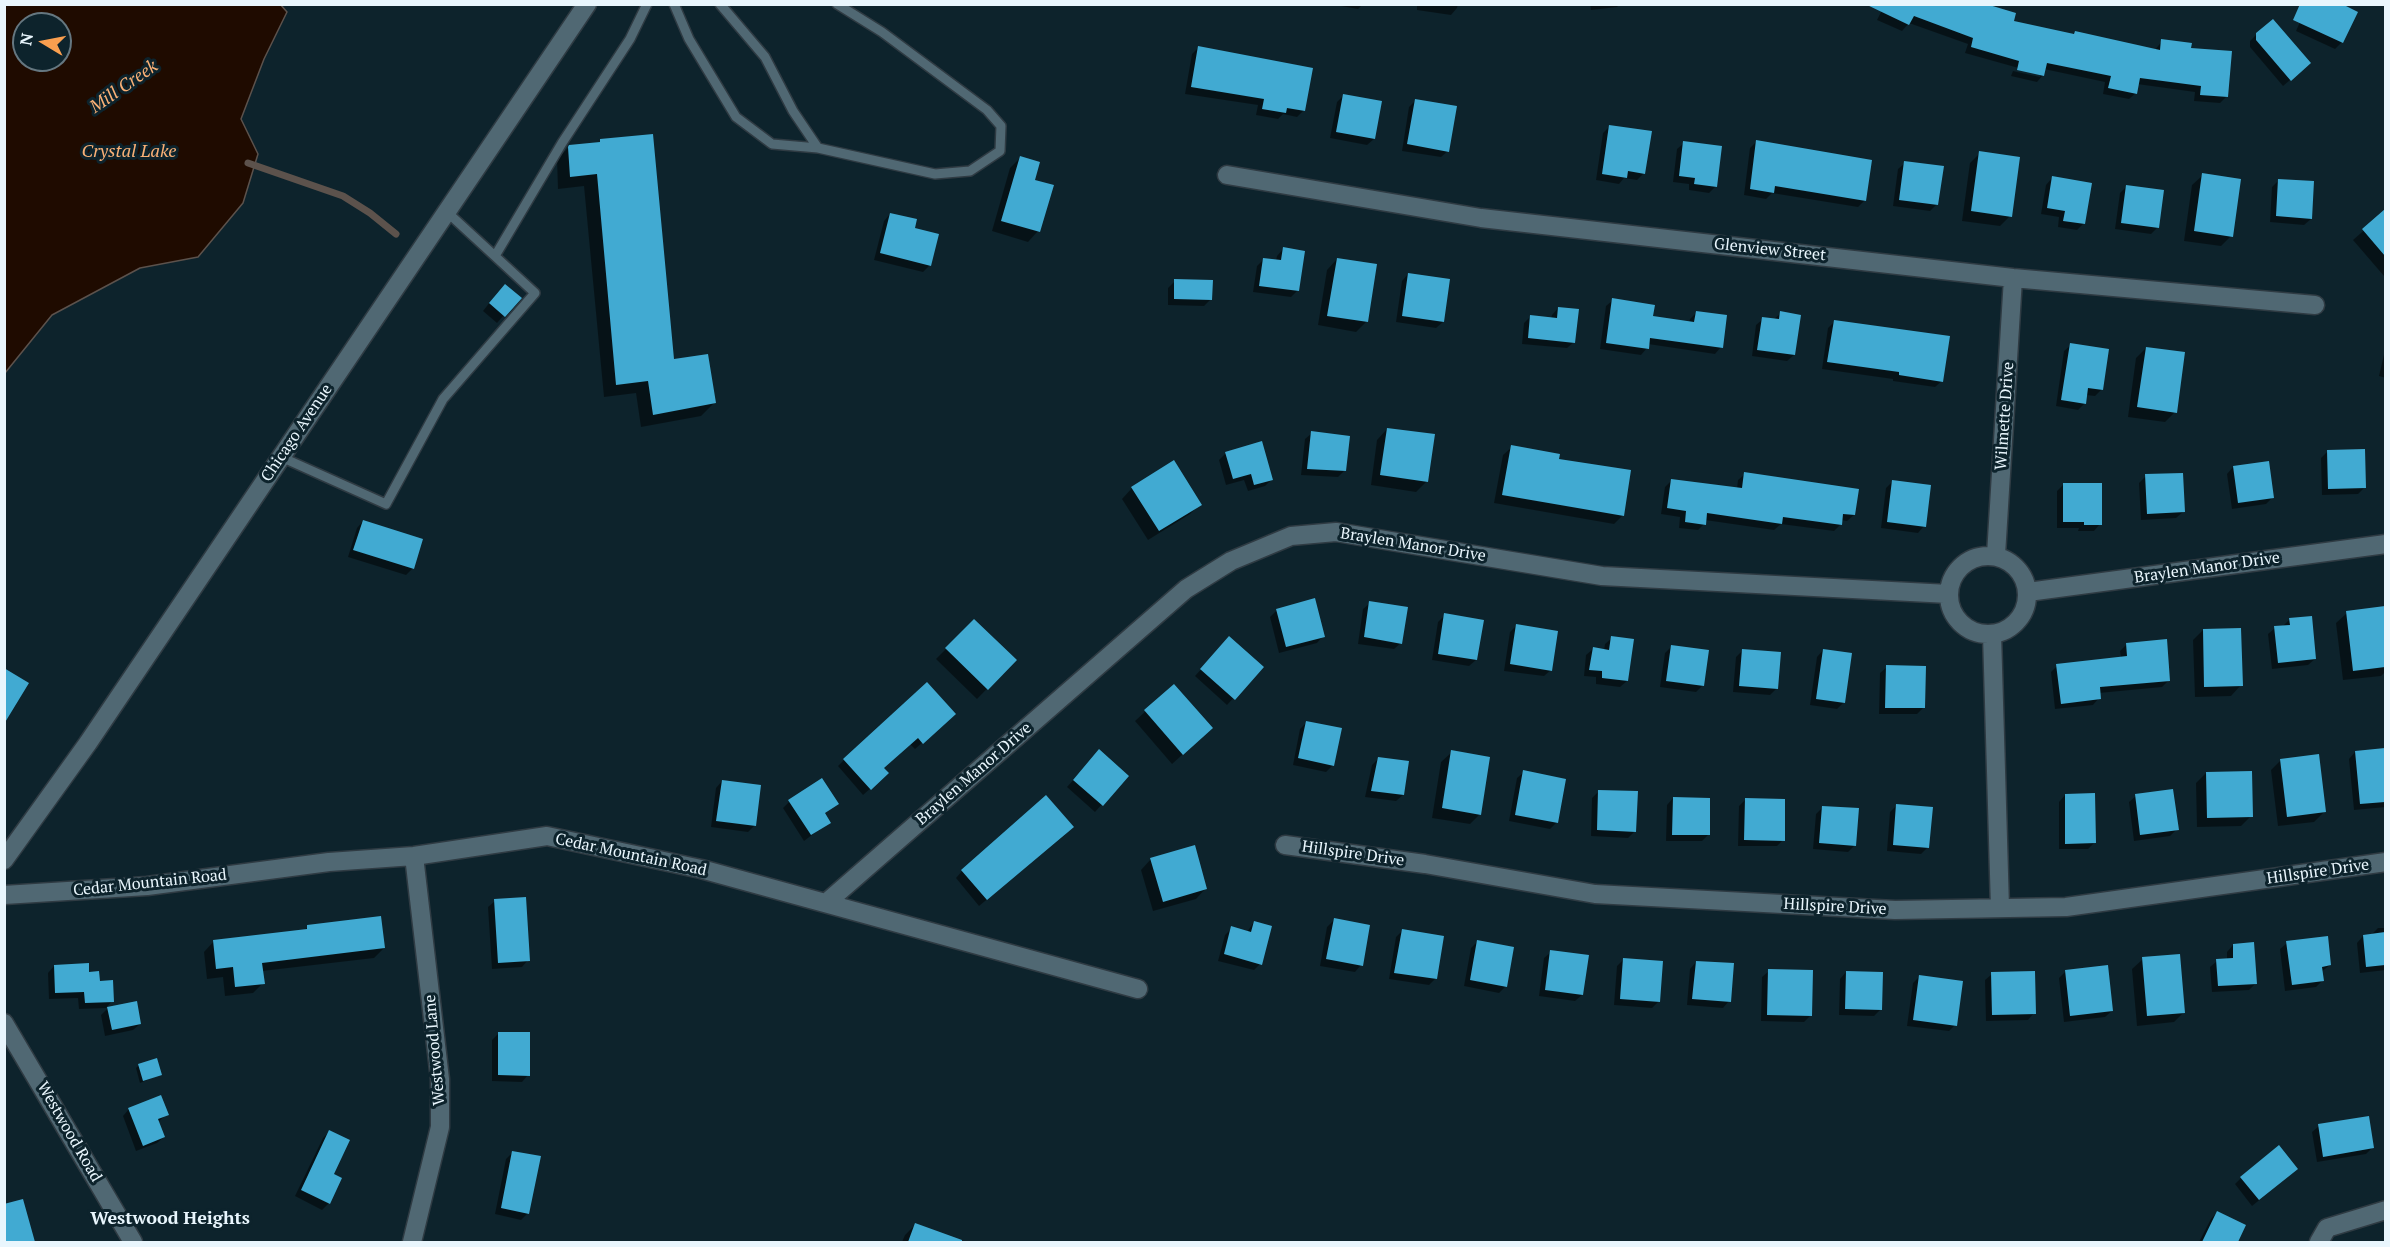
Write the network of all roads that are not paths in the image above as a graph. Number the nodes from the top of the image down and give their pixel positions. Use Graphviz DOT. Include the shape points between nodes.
graph roads {
  1 [pos="587,4"];
  2 [pos="647,4"];
  3 [pos="674,4"];
  4 [pos="720,4"];
  5 [pos="837,4"];
  6 [pos="818,148"];
  7 [pos="1227,175"];
  8 [pos="447,212"];
  9 [pos="495,256"];
  10 [pos="2013,278"];
  11 [pos="2315,305"];
  12 [pos="281,457"];
  13 [pos="2385,544"];
  14 [pos="1996,555"];
  15 [pos="2028,592"];
  16 [pos="1949,594"];
  17 [pos="1992,634"];
  18 [pos="1286,845"];
  19 [pos="414,856"];
  20 [pos="4,860"];
  21 [pos="2385,862"];
  22 [pos="4,895"];
  23 [pos="826,903"];
  24 [pos="2000,908"];
  25 [pos="1138,988"];
  26 [pos="4,1023"];
  27 [pos="2385,1210"];
  28 [pos="133,1242"];
  29 [pos="412,1242"];
  30 [pos="2319,1242"];
  1 -- 8 [label="street, Chicago Avenue"];
  2 -- 9 [label="lane" via="630,39"];
  3 -- 6 [label="lane" via="689,39 736,117 772,144"];
  4 -- 6 [label="lane" via="765,57"];
  5 -- 6 [label="lane" via="882,32 987,110 1001,126 1000,151 970,171 935,174"];
  7 -- 10 [label="street, Glenview Street" via="1481,218"];
  8 -- 9 [label="lane"];
  8 -- 12 [label="street, Chicago Avenue"];
  9 -- 12 [label="lane" via="535,293 443,399 386,504"];
  10 -- 11 [label="street, Glenview Street"];
  10 -- 14 [label="street, Wilmette Drive"];
  12 -- 20 [label="street, Chicago Avenue"];
  13 -- 15 [label="street, Braylen Manor Drive"];
  14 -- 15 [label="street" via="2018,568"];
  14 -- 16 [label="street" via="1984,555 1963,564 1950,582"];
  15 -- 17 [label="street" via="2022,616 2004,631"];
  16 -- 17 [label="street" via="1950,607 1966,628"];
  16 -- 23 [label="street, Braylen Manor Drive" via="1602,576 1336,532 1291,536 1231,561 1186,589"];
  17 -- 24 [label="street"];
  18 -- 24 [label="street, Hillspire Drive" via="1425,864 1595,894 1895,910"];
  19 -- 22 [label="street, Cedar Mountain Road" via="329,862 147,886"];
  19 -- 23 [label="street, Cedar Mountain Road" via="547,836 701,869"];
  19 -- 29 [label="street, Westwood Lane" via="440,1079 440,1127"];
  21 -- 24 [label="street, Hillspire Drive" via="2066,907"];
  23 -- 25 [label="street, Cedar Mountain Road"];
  26 -- 28 [label="street, Westwood Road"];
  27 -- 30 [label="street" via="2327,1228"];
}
